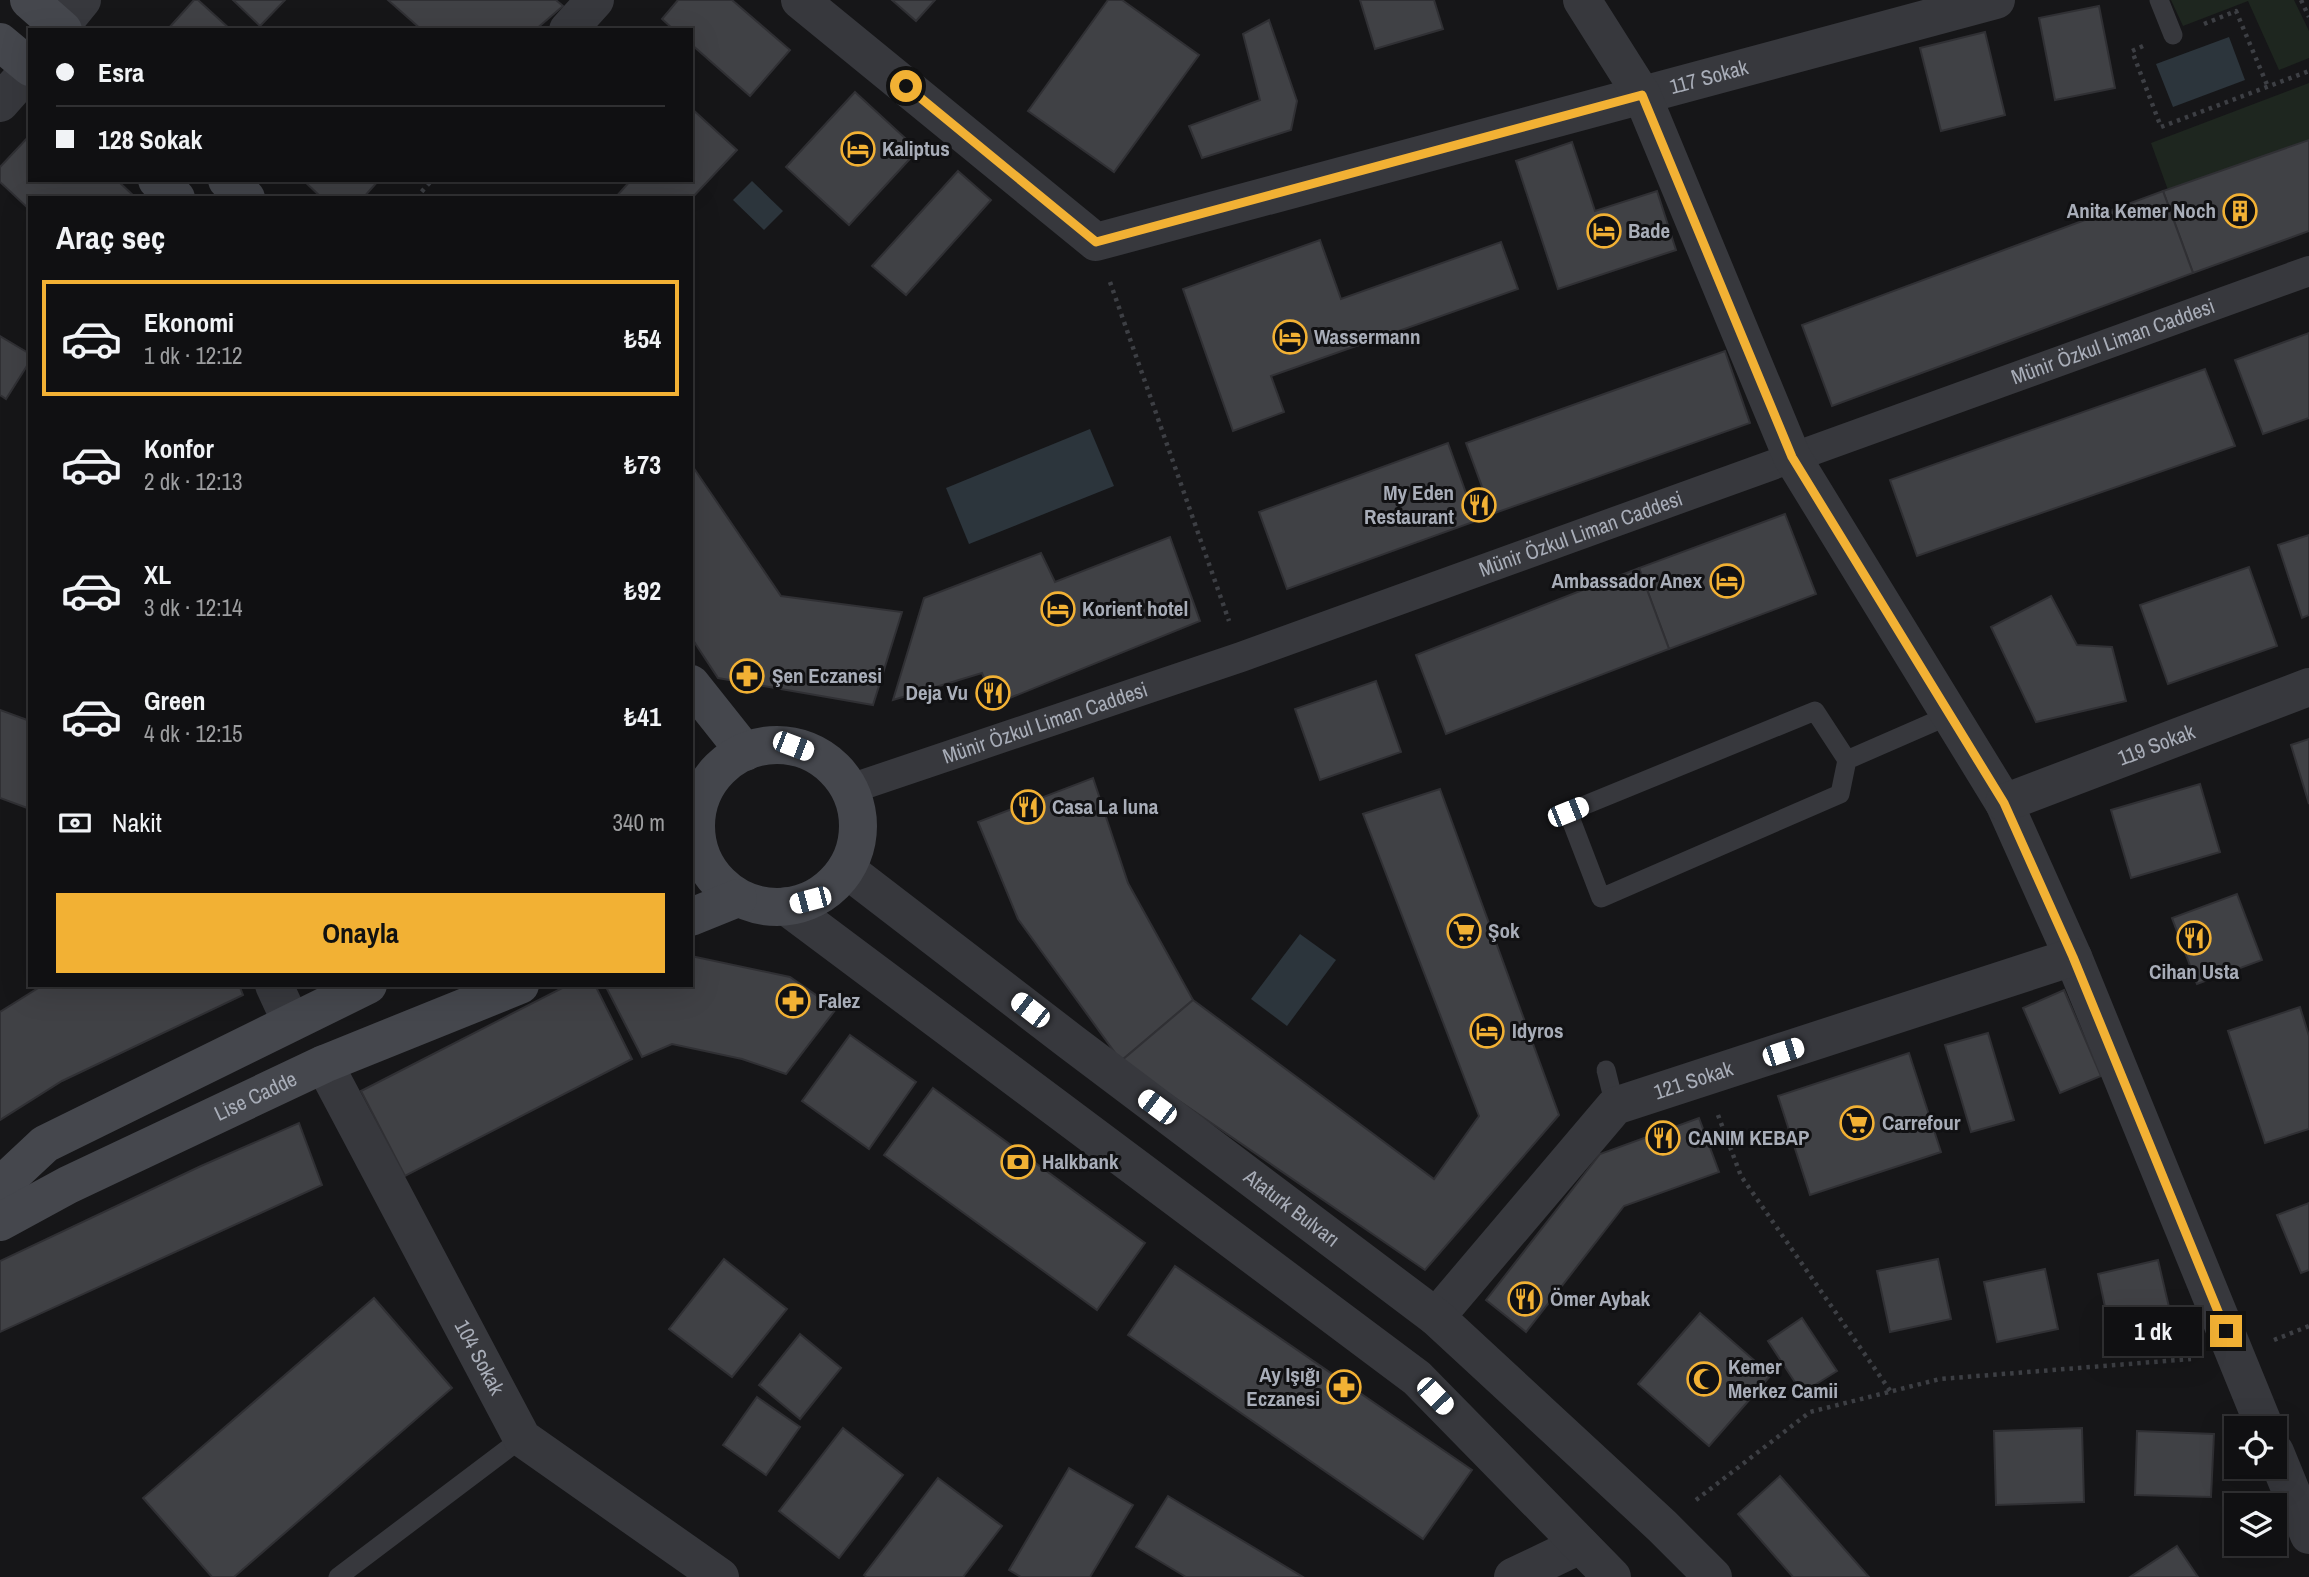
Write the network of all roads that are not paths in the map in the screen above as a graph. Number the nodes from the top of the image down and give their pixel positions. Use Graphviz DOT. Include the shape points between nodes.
graph roads {
  1 [pos="29,0"];
  2 [pos="595,0"];
  3 [pos="800,0"];
  4 [pos="1583,0"];
  5 [pos="1996,0"];
  6 [pos="2159,0"];
  7 [pos="69,19"];
  8 [pos="570,28"];
  9 [pos="2173,35"];
  10 [pos="0,42"];
  11 [pos="28,66"];
  12 [pos="28,70"];
  13 [pos="1642,95"];
  14 [pos="0,103"];
  15 [pos="159,182"];
  16 [pos="229,182"];
  17 [pos="174,196"];
  18 [pos="244,196"];
  19 [pos="2309,271"];
  20 [pos="1792,457"];
  21 [pos="693,686"];
  22 [pos="2309,687"];
  23 [pos="1950,715"];
  24 [pos="745,751"];
  25 [pos="1847,760"];
  26 [pos="697,783"];
  27 [pos="850,789"];
  28 [pos="2004,803"];
  29 [pos="693,832"];
  30 [pos="846,869"];
  31 [pos="738,898"];
  32 [pos="786,906"];
  33 [pos="693,915"];
  34 [pos="2073,957"];
  35 [pos="275,987"];
  36 [pos="364,987"];
  37 [pos="515,987"];
  38 [pos="291,1022"];
  39 [pos="324,1064"];
  40 [pos="1606,1070"];
  41 [pos="1615,1106"];
  42 [pos="0,1186"];
  43 [pos="0,1222"];
  44 [pos="1436,1317"];
  45 [pos="2261,1416"];
  46 [pos="522,1438"];
  47 [pos="2286,1479"];
  48 [pos="2309,1535"];
  49 [pos="1580,1545"];
  50 [pos="338,1577"];
  51 [pos="720,1577"];
  52 [pos="1513,1577"];
  53 [pos="1612,1577"];
  54 [pos="1713,1577"];
  1 -- 7 [label="main road"];
  2 -- 8 [label="street"];
  3 -- 13 [label="street, 117 Sokak" via="1096,242"];
  4 -- 13 [label="street"];
  5 -- 13 [label="street, 117 Sokak"];
  6 -- 9 [label="lane"];
  10 -- 11 [label="main road"];
  12 -- 14 [label="street"];
  13 -- 20 [label="street"];
  15 -- 17 [label="main road"];
  16 -- 18 [label="main road"];
  19 -- 20 [label="street, Münir Özkul Liman Caddesi"];
  20 -- 23 [label="street"];
  20 -- 27 [label="street, Münir Özkul Liman Caddesi" via="1241,657"];
  21 -- 24 [label="main road"];
  22 -- 28 [label="street, 119 Sokak"];
  23 -- 25 [label="lane"];
  23 -- 28 [label="street"];
  24 -- 26 [label="main road"];
  24 -- 27 [label="main road" via="793,746 826,762"];
  25 -- 25 [label="lane" via="1815,711 1568,812 1601,898 1840,794"];
  26 -- 29 [label="main road"];
  27 -- 30 [label="main road" via="858,816 856,843"];
  28 -- 34 [label="street"];
  29 -- 31 [label="main road" via="716,881"];
  30 -- 32 [label="main road" via="810,900"];
  30 -- 44 [label="street, Ataturk Bulvarı"];
  31 -- 32 [label="main road"];
  31 -- 33 [label="main road"];
  32 -- 49 [label="street" via="1417,1378"];
  34 -- 41 [label="street, 121 Sokak"];
  34 -- 45 [label="street"];
  35 -- 38 [label="street"];
  36 -- 38 [label="main road"];
  37 -- 39 [label="main road, Lise Cadde"];
  38 -- 42 [label="main road" via="45,1144"];
  39 -- 43 [label="main road, Lise Cadde"];
  39 -- 46 [label="street, 104 Sokak"];
  40 -- 41 [label="lane"];
  41 -- 44 [label="street"];
  44 -- 54 [label="street, Ataturk Bulvarı"];
  46 -- 50 [label="lane"];
  46 -- 51 [label="street, 104 Sokak"];
  47 -- 48 [label="street"];
  49 -- 52 [label="street"];
  49 -- 53 [label="street"];
}
